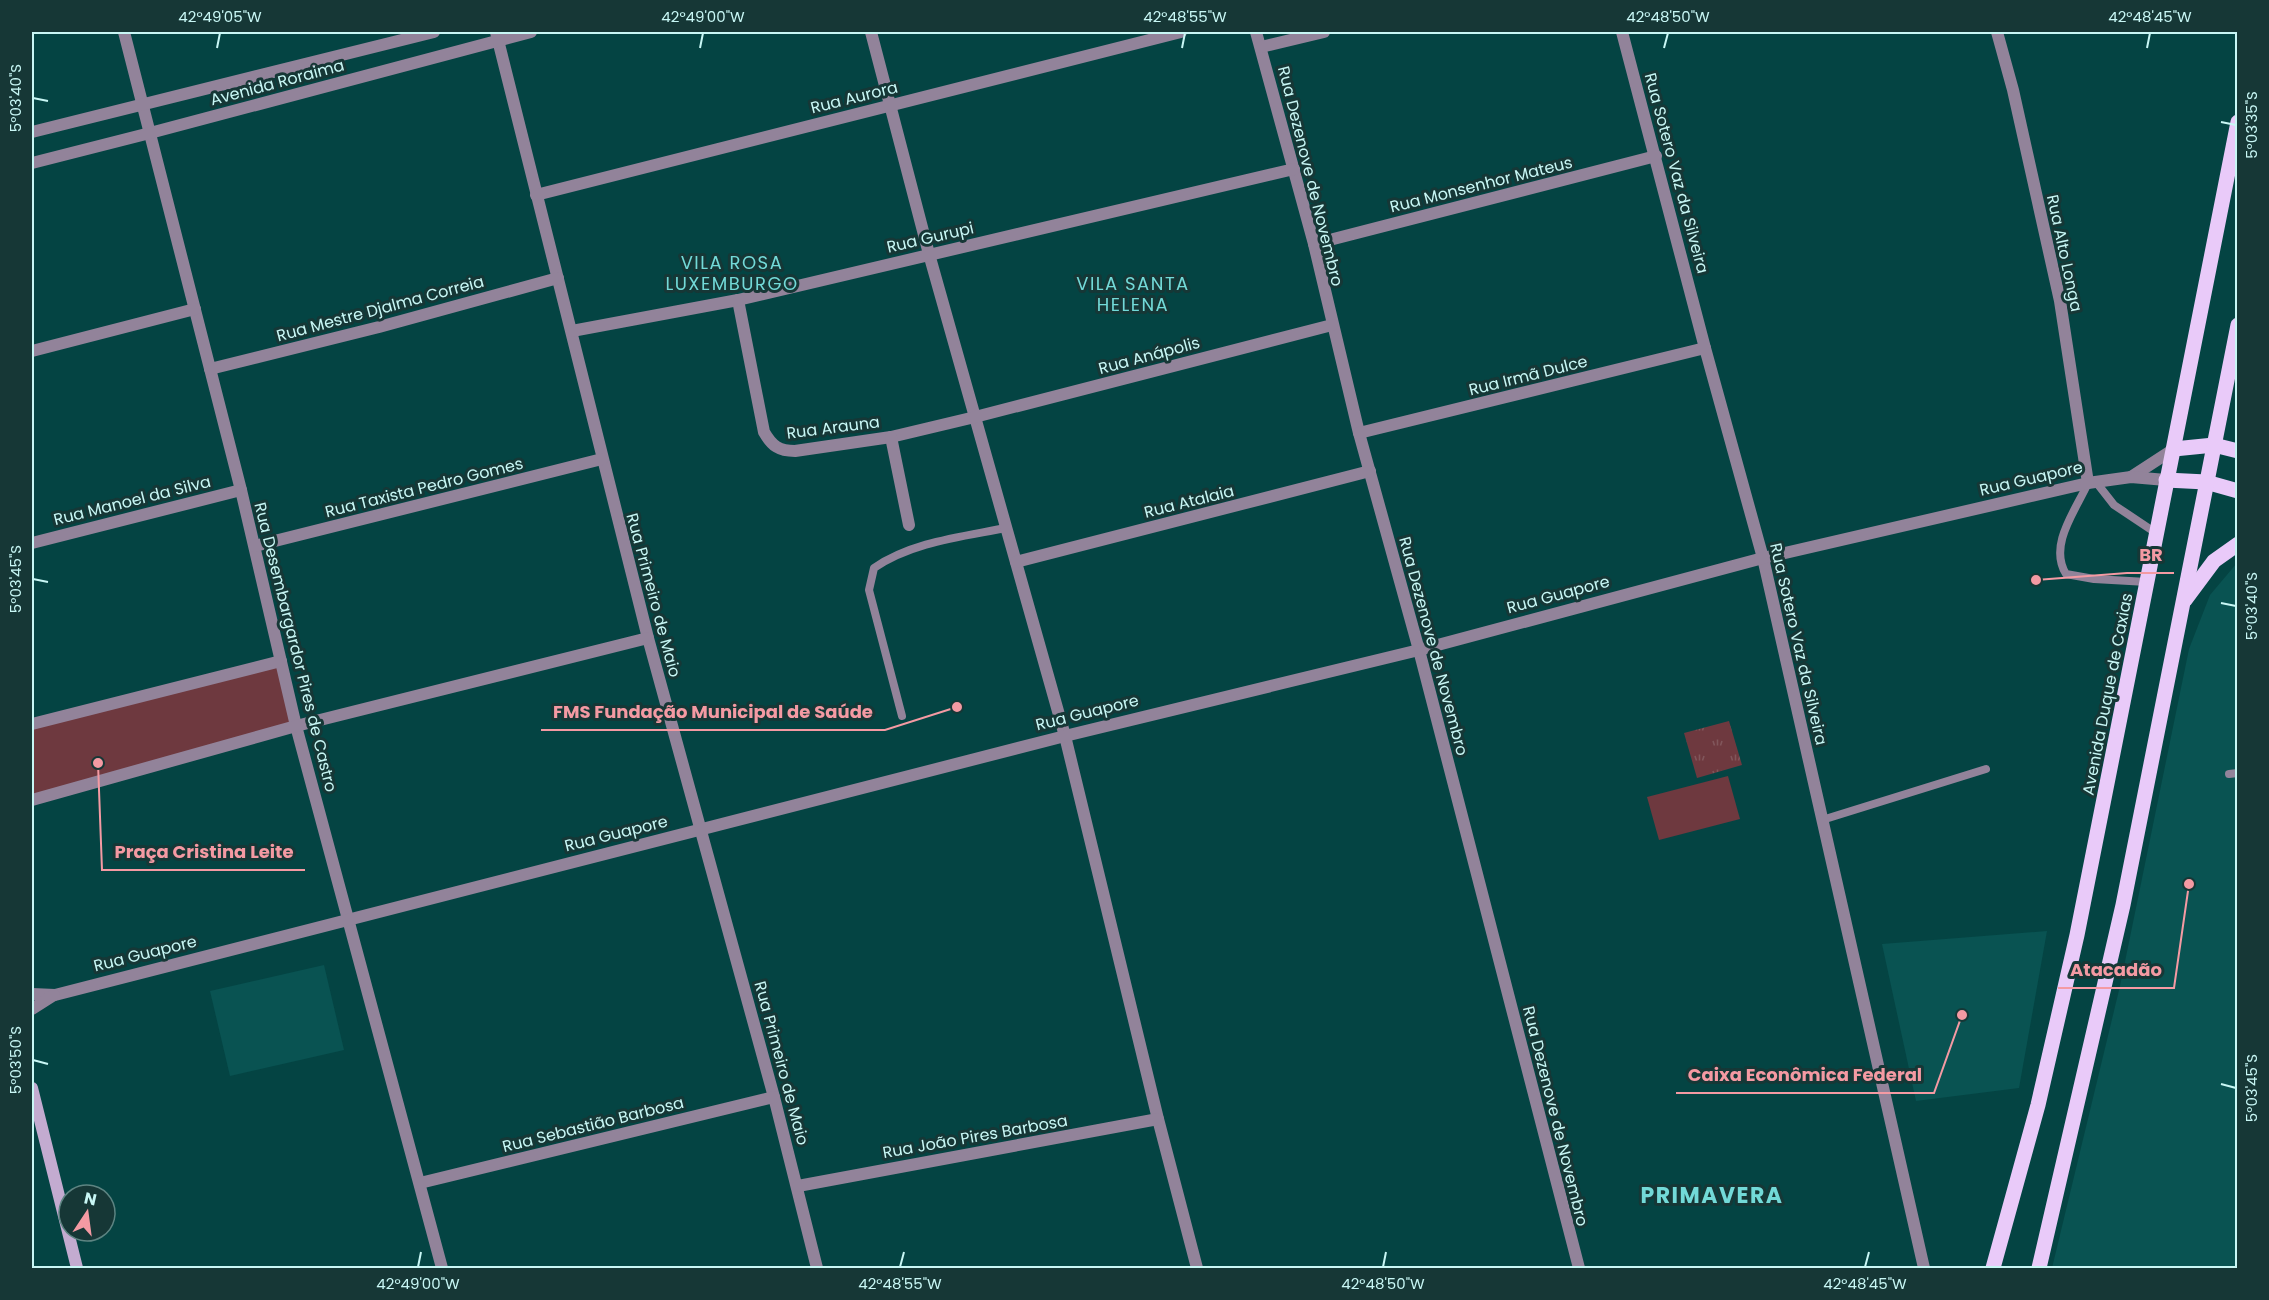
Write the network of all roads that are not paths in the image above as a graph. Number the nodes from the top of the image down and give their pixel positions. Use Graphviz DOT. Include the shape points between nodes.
graph roads {
  1 [pos="124,32"];
  2 [pos="434,32"];
  3 [pos="531,32"];
  4 [pos="871,32"];
  5 [pos="1181,32"];
  6 [pos="1256,32"];
  7 [pos="1324,32"];
  8 [pos="1622,32"];
  9 [pos="1997,32"];
  10 [pos="497,36"];
  11 [pos="1261,47"];
  12 [pos="142,104"];
  13 [pos="890,105"];
  14 [pos="2238,122"];
  15 [pos="32,132"];
  16 [pos="150,134"];
  17 [pos="1656,156"];
  18 [pos="32,163"];
  19 [pos="1294,169"];
  20 [pos="536,195"];
  21 [pos="1314,244"];
  22 [pos="929,254"];
  23 [pos="558,278"];
  24 [pos="738,300"];
  25 [pos="195,309"];
  26 [pos="1332,325"];
  27 [pos="2238,325"];
  28 [pos="572,331"];
  29 [pos="1705,348"];
  30 [pos="32,351"];
  31 [pos="210,369"];
  32 [pos="975,417"];
  33 [pos="1359,433"];
  34 [pos="891,437"];
  35 [pos="2214,446"];
  36 [pos="2174,449"];
  37 [pos="2238,451"];
  38 [pos="602,459"];
  39 [pos="1370,471"];
  40 [pos="2131,477"];
  41 [pos="2166,480"];
  42 [pos="2092,482"];
  43 [pos="2206,483"];
  44 [pos="241,490"];
  45 [pos="2238,491"];
  46 [pos="909,525"];
  47 [pos="1006,528"];
  48 [pos="2156,532"];
  49 [pos="32,543"];
  50 [pos="2238,544"];
  51 [pos="255,546"];
  52 [pos="1763,558"];
  53 [pos="1016,562"];
  54 [pos="2147,582"];
  55 [pos="2182,605"];
  56 [pos="648,638"];
  57 [pos="1419,650"];
  58 [pos="281,661"];
  59 [pos="902,716"];
  60 [pos="32,724"];
  61 [pos="296,726"];
  62 [pos="1065,736"];
  63 [pos="1986,769"];
  64 [pos="32,800"];
  65 [pos="1822,820"];
  66 [pos="700,830"];
  67 [pos="349,920"];
  68 [pos="32,994"];
  69 [pos="55,994"];
  70 [pos="32,1009"];
  71 [pos="32,1088"];
  72 [pos="774,1097"];
  73 [pos="1158,1119"];
  74 [pos="420,1183"];
  75 [pos="798,1186"];
  76 [pos="816,1268"];
  77 [pos="77,1269"];
  78 [pos="442,1269"];
  79 [pos="1197,1269"];
  80 [pos="1579,1269"];
  81 [pos="1924,1269"];
  82 [pos="1993,1269"];
  83 [pos="2039,1269"];
  1 -- 12 [label="street, Rua Desembargardor Pires de Castro"];
  2 -- 12 [label="street, Avenida Roraima"];
  3 -- 10 [label="street, Avenida Roraima"];
  4 -- 13 [label="street"];
  5 -- 13 [label="street, Rua Aurora"];
  6 -- 11 [label="street, Rua Dezenove de Novembro"];
  7 -- 11 [label="street"];
  8 -- 17 [label="street, Rua Sotero Vaz da Silveira"];
  9 -- 42 [label="street, Rua Alto Longa" via="2060,302"];
  10 -- 16 [label="street, Avenida Roraima"];
  10 -- 20 [label="street, Rua Primeiro de Maio"];
  11 -- 19 [label="street, Rua Dezenove de Novembro"];
  12 -- 15 [label="street, Avenida Roraima"];
  12 -- 16 [label="street, Rua Desembargardor Pires de Castro"];
  13 -- 20 [label="street, Rua Aurora"];
  13 -- 22 [label="street"];
  14 -- 36 [label="main road, Avenida Duque de Caxias"];
  16 -- 18 [label="street, Avenida Roraima"];
  16 -- 25 [label="street, Rua Desembargardor Pires de Castro"];
  17 -- 21 [label="street, Rua Monsenhor Mateus"];
  17 -- 29 [label="street, Rua Sotero Vaz da Silveira"];
  19 -- 21 [label="street, Rua Dezenove de Novembro"];
  19 -- 22 [label="street, Rua Gurupi"];
  20 -- 23 [label="street, Rua Primeiro de Maio"];
  21 -- 26 [label="street, Rua Dezenove de Novembro"];
  22 -- 24 [label="street, Rua Gurupi"];
  22 -- 32 [label="street"];
  23 -- 28 [label="street, Rua Primeiro de Maio"];
  23 -- 31 [label="street, Rua Mestre Djalma Correia"];
  24 -- 28 [label="street, Rua Gurupi"];
  24 -- 34 [label="street, Rua Arauna" via="764,432 770,444 782,451 795,451"];
  25 -- 30 [label="street"];
  25 -- 31 [label="street, Rua Desembargardor Pires de Castro"];
  26 -- 32 [label="street, Rua Anápolis"];
  26 -- 33 [label="street, Rua Dezenove de Novembro"];
  27 -- 35 [label="main road"];
  28 -- 38 [label="street, Rua Primeiro de Maio"];
  29 -- 33 [label="street, Rua Irmã Dulce"];
  29 -- 52 [label="street, Rua Sotero Vaz da Silveira"];
  31 -- 44 [label="street, Rua Desembargardor Pires de Castro"];
  32 -- 34 [label="street, Rua Arauna"];
  32 -- 47 [label="street"];
  33 -- 39 [label="street, Rua Dezenove de Novembro"];
  34 -- 46 [label="street"];
  35 -- 36 [label="main road"];
  35 -- 37 [label="main road"];
  35 -- 43 [label="main road"];
  36 -- 40 [label="street, Rua Guapore"];
  36 -- 41 [label="main road, Avenida Duque de Caxias"];
  38 -- 51 [label="street, Rua Taxista Pedro Gomes"];
  38 -- 56 [label="street, Rua Primeiro de Maio"];
  39 -- 53 [label="street, Rua Atalaia"];
  39 -- 57 [label="street, Rua Dezenove de Novembro"];
  40 -- 41 [label="street, Rua Guapore"];
  40 -- 42 [label="street, Rua Guapore"];
  41 -- 43 [label="main road, Rua Guapore"];
  41 -- 48 [label="main road, Avenida Duque de Caxias"];
  42 -- 48 [label="lane" via="2114,505"];
  42 -- 52 [label="street, Rua Guapore"];
  42 -- 54 [label="lane" via="2060,541 2060,564 2066,574 2085,578"];
  43 -- 45 [label="main road, Rua Guapore"];
  43 -- 55 [label="main road"];
  44 -- 49 [label="street, Rua Manoel da Silva"];
  44 -- 51 [label="street, Rua Desembargardor Pires de Castro"];
  47 -- 53 [label="street"];
  47 -- 59 [label="lane" via="914,549 873,568 869,590"];
  48 -- 54 [label="main road, Avenida Duque de Caxias"];
  50 -- 55 [label="main road" via="2214,561"];
  51 -- 58 [label="street, Rua Desembargardor Pires de Castro"];
  52 -- 57 [label="street, Rua Guapore"];
  52 -- 65 [label="street, Rua Sotero Vaz da Silveira"];
  53 -- 62 [label="street"];
  54 -- 82 [label="main road, Avenida Duque de Caxias" via="2077,935 2038,1105"];
  55 -- 83 [label="main road" via="2123,905"];
  56 -- 61 [label="street"];
  56 -- 66 [label="street, Rua Primeiro de Maio"];
  57 -- 62 [label="street, Rua Guapore"];
  57 -- 80 [label="street, Rua Dezenove de Novembro"];
  58 -- 60 [label="street"];
  58 -- 61 [label="street, Rua Desembargardor Pires de Castro"];
  61 -- 64 [label="street"];
  61 -- 67 [label="street, Rua Desembargardor Pires de Castro"];
  62 -- 66 [label="street, Rua Guapore"];
  62 -- 73 [label="street"];
  63 -- 65 [label="lane"];
  65 -- 81 [label="street, Rua Sotero Vaz da Silveira"];
  66 -- 67 [label="street, Rua Guapore"];
  66 -- 72 [label="street, Rua Primeiro de Maio"];
  67 -- 69 [label="street, Rua Guapore"];
  67 -- 74 [label="street, Rua Desembargardor Pires de Castro"];
  68 -- 69 [label="street, Rua Guapore"];
  69 -- 70 [label="street, Rua Guapore"];
  71 -- 77 [label="main road"];
  72 -- 74 [label="street, Rua Sebastião Barbosa"];
  72 -- 75 [label="street, Rua Primeiro de Maio"];
  73 -- 75 [label="street, Rua João Pires Barbosa"];
  73 -- 79 [label="street"];
  74 -- 78 [label="street, Rua Desembargardor Pires de Castro"];
  75 -- 76 [label="street, Rua Primeiro de Maio"];
}
